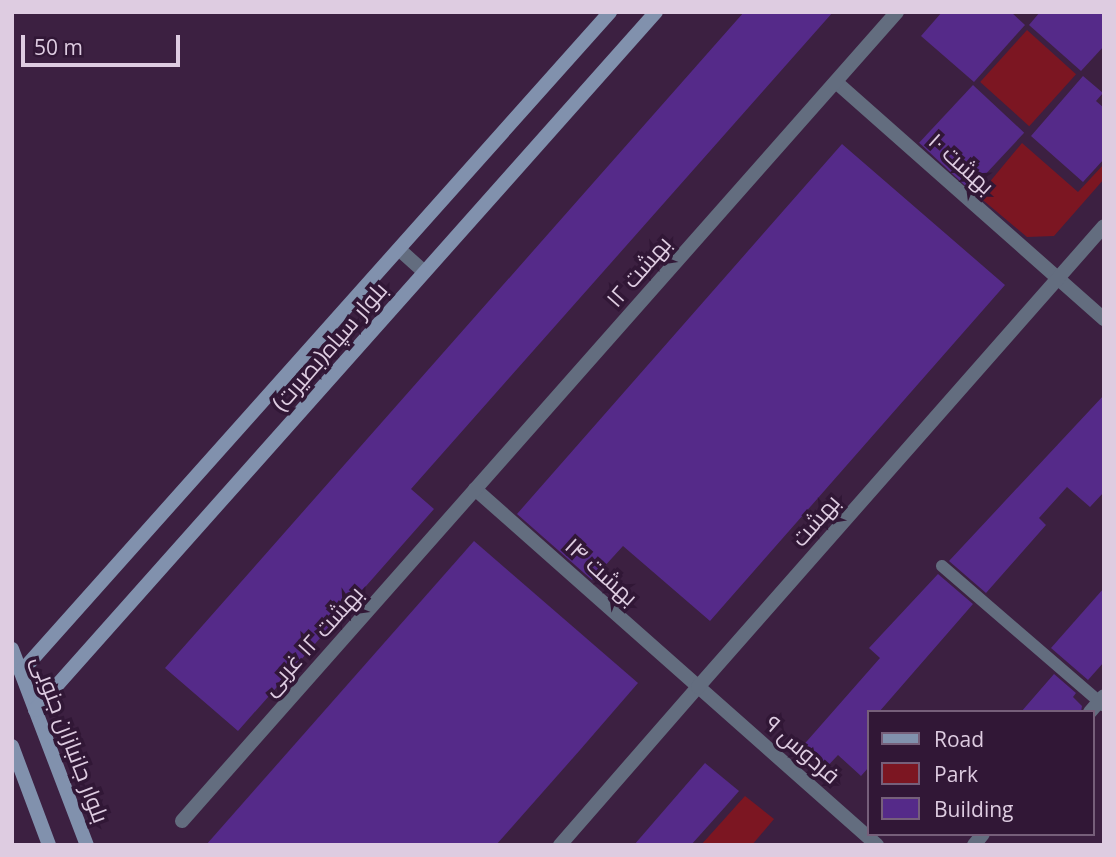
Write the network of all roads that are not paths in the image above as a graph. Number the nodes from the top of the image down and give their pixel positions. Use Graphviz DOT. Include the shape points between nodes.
graph roads {
  1 [pos="610,12"];
  2 [pos="656,12"];
  3 [pos="897,12"];
  4 [pos="836,82"];
  5 [pos="1104,226"];
  6 [pos="401,251"];
  7 [pos="424,272"];
  8 [pos="1058,278"];
  9 [pos="1104,319"];
  10 [pos="475,489"];
  11 [pos="942,566"];
  12 [pos="12,649"];
  13 [pos="21,672"];
  14 [pos="698,687"];
  15 [pos="1099,704"];
  16 [pos="35,710"];
  17 [pos="12,746"];
  18 [pos="18,769"];
  19 [pos="182,821"];
  20 [pos="49,845"];
  21 [pos="87,845"];
  22 [pos="560,845"];
  23 [pos="877,845"];
  1 -- 6 [label="main road, بلوار سپاه(بصیرت)"];
  2 -- 7 [label="main road, بلوار سپاه(بصیرت)"];
  3 -- 4 [label="street, بهشت ۱۲"];
  4 -- 8 [label="street, بهشت ۱۰"];
  4 -- 10 [label="street, بهشت ۱۲"];
  5 -- 8 [label="street, بهشت"];
  6 -- 7 [label="street"];
  6 -- 13 [label="main road, بلوار سپاه(بصیرت)"];
  7 -- 16 [label="main road, بلوار سپاه(بصیرت)"];
  8 -- 9 [label="street, بهشت ۱۰"];
  8 -- 14 [label="street, بهشت"];
  10 -- 14 [label="street, بهشت ۱۴"];
  10 -- 19 [label="street, بهشت ۱۲ غربی"];
  11 -- 15 [label="lane"];
  12 -- 13 [label="main road, بلوار جانبازان جنوبی"];
  13 -- 16 [label="main road, بلوار جانبازان جنوبی"];
  14 -- 22 [label="street, بهشت"];
  14 -- 23 [label="street, فردوس ۹"];
  16 -- 21 [label="main road, بلوار جانبازان جنوبی"];
  17 -- 18 [label="main road"];
  18 -- 20 [label="main road"];
}
